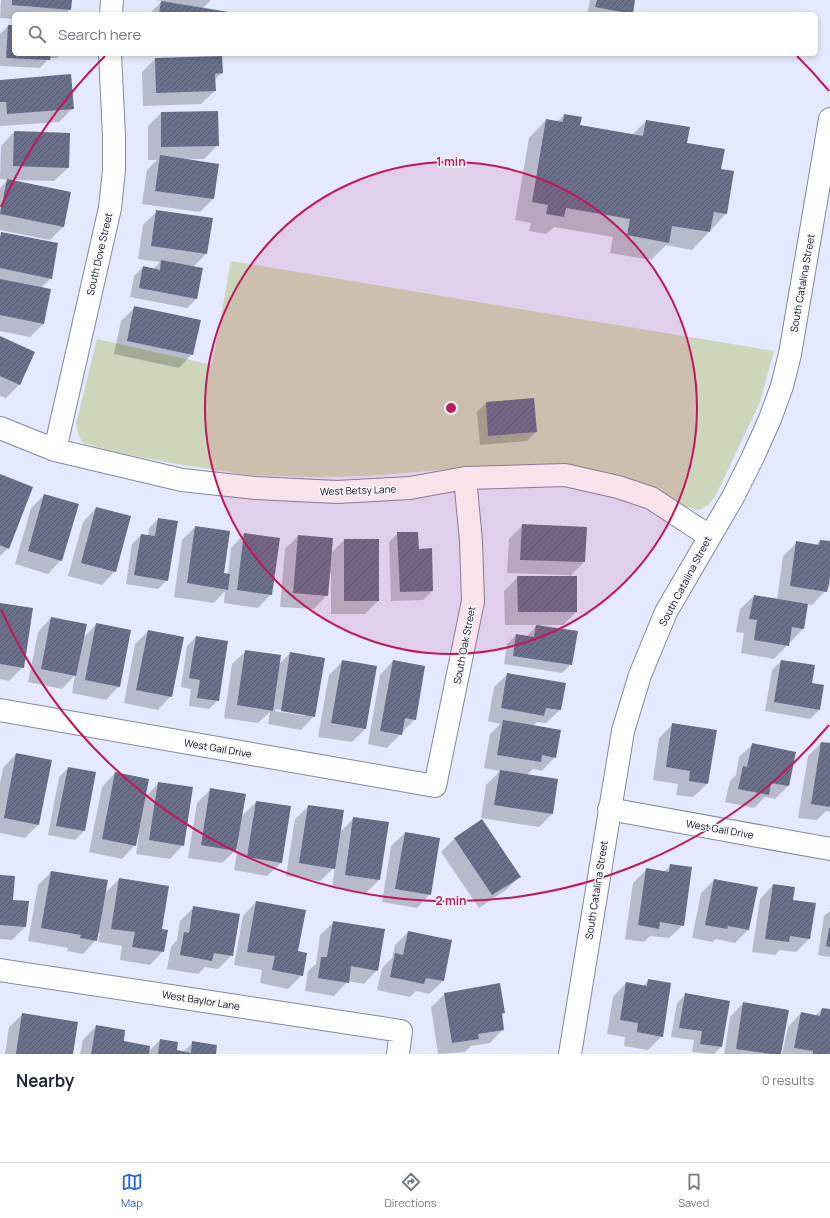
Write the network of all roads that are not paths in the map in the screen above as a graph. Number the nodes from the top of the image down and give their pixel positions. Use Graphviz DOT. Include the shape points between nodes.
graph roads {
  1 [pos="112,0"];
  2 [pos="111,12"];
  3 [pos="110,56"];
  4 [pos="830,119"];
  5 [pos="824,185"];
  6 [pos="0,428"];
  7 [pos="55,450"];
  8 [pos="465,478"];
  9 [pos="710,536"];
  10 [pos="0,710"];
  11 [pos="435,786"];
  12 [pos="610,809"];
  13 [pos="830,849"];
  14 [pos="0,970"];
  15 [pos="398,1054"];
  16 [pos="570,1054"];
  1 -- 2 [label="street"];
  3 -- 7 [label="street, South Dove Street" via="114,170 110,208"];
  4 -- 5 [label="street, South Catalina Street"];
  5 -- 9 [label="street, South Catalina Street" via="782,386 752,459"];
  6 -- 7 [label="street, West Betsy Lane"];
  7 -- 8 [label="street, West Betsy Lane" via="182,480 256,488 337,492 410,488"];
  8 -- 9 [label="street, West Betsy Lane" via="565,475 618,487 651,498"];
  8 -- 11 [label="street, South Oak Street" via="473,601"];
  9 -- 12 [label="street, South Catalina Street" via="666,612 640,675 623,731"];
  10 -- 11 [label="street, West Gail Drive"];
  12 -- 13 [label="street, West Gail Drive"];
  12 -- 16 [label="street, South Catalina Street"];
  14 -- 15 [label="street, West Baylor Lane" via="401,1031"];
}
